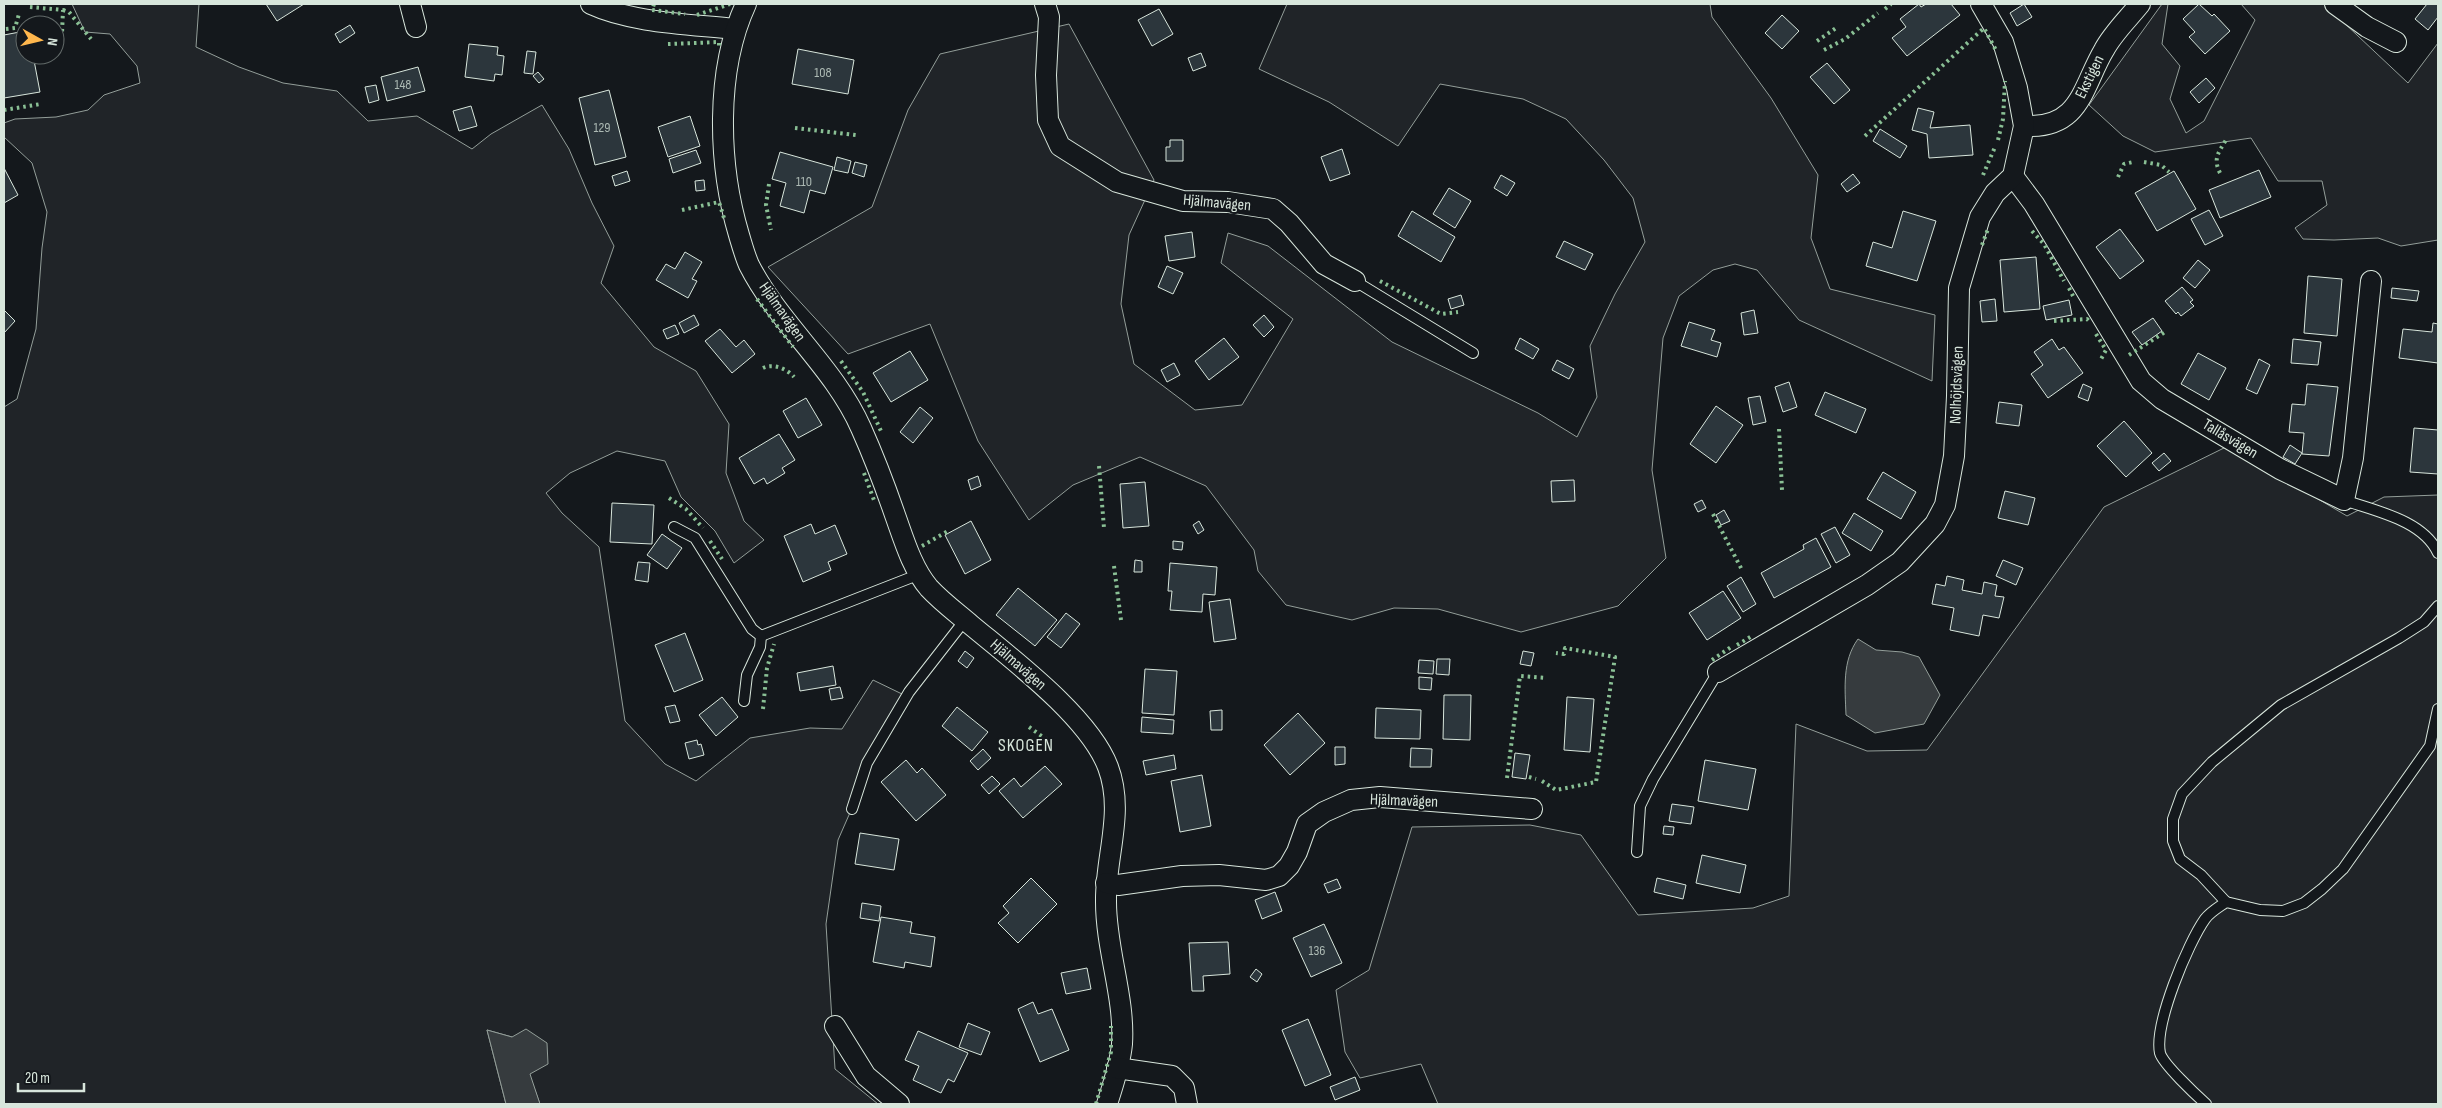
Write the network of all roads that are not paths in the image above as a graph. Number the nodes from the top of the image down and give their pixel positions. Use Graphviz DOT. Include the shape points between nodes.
graph roads {
  1 [pos="410,4"];
  2 [pos="591,4"];
  3 [pos="746,4"];
  4 [pos="1045,4"];
  5 [pos="1981,4"];
  6 [pos="2140,4"];
  7 [pos="2335,4"];
  8 [pos="416,27"];
  9 [pos="735,29"];
  10 [pos="2396,42"];
  11 [pos="2024,126"];
  12 [pos="2013,176"];
  13 [pos="1355,280"];
  14 [pos="2371,281"];
  15 [pos="1473,353"];
  16 [pos="2344,500"];
  17 [pos="674,527"];
  18 [pos="2438,552"];
  19 [pos="920,574"];
  20 [pos="2438,606"];
  21 [pos="965,620"];
  22 [pos="761,636"];
  23 [pos="1718,672"];
  24 [pos="744,701"];
  25 [pos="2438,709"];
  26 [pos="852,809"];
  27 [pos="1532,809"];
  28 [pos="1637,852"];
  29 [pos="1106,883"];
  30 [pos="2226,902"];
  31 [pos="835,1026"];
  32 [pos="1118,1068"];
  33 [pos="899,1104"];
  34 [pos="1106,1104"];
  35 [pos="1187,1104"];
  36 [pos="2206,1104"];
  1 -- 8 [label="street"];
  2 -- 9 [label="street" via="659,21"];
  3 -- 9 [label="street, Hjälmavägen"];
  4 -- 13 [label="street, Hjälmavägen" via="1049,17 1048,120 1060,146 1092,168 1127,185 1183,201 1228,202 1273,209 1324,264"];
  5 -- 11 [label="street" via="2003,42"];
  6 -- 11 [label="street, Ekstigen" via="2104,49 2081,100 2073,110 2037,126"];
  7 -- 10 [label="street" via="2366,27"];
  9 -- 19 [label="street, Hjälmavägen" via="723,126 725,167 748,263 777,308 842,393 861,427 909,554"];
  11 -- 12 [label="street"];
  12 -- 16 [label="street, Tallåsvägen" via="2034,204 2140,381 2162,399 2280,469"];
  12 -- 23 [label="street, Nolhöjdsvägen" via="1995,193 1980,217 1959,288 1954,456 1945,505 1935,524 1900,562 1867,585"];
  13 -- 15 [label="lane"];
  14 -- 16 [label="street" via="2353,458"];
  16 -- 18 [label="lane" via="2420,530"];
  17 -- 22 [label="lane" via="695,538 752,629"];
  19 -- 21 [label="street, Hjälmavägen" via="928,586"];
  19 -- 22 [label="lane"];
  20 -- 30 [label="lane" via="2424,622 2408,632 2281,704 2212,762 2182,794 2173,819 2173,842 2180,859 2208,881"];
  21 -- 26 [label="lane" via="909,692 867,763"];
  21 -- 29 [label="street, Hjälmavägen" via="1054,697 1096,742 1109,769 1115,806 1115,829"];
  22 -- 24 [label="lane" via="760,647 747,676"];
  23 -- 28 [label="lane" via="1640,806"];
  25 -- 30 [label="lane" via="2430,746 2343,869 2322,889 2304,903 2283,911 2260,910"];
  27 -- 29 [label="street, Hjälmavägen" via="1380,797 1351,800 1307,824 1293,859 1279,876 1266,880 1182,876 1118,885"];
  29 -- 32 [label="street, Hjälmavägen" via="1106,926 1118,994 1122,1042"];
  30 -- 36 [label="lane" via="2206,918 2192,941 2165,1014 2160,1045 2160,1055 2171,1070"];
  31 -- 33 [label="street" via="866,1076"];
  32 -- 34 [label="street, Hjälmavägen"];
  32 -- 35 [label="street" via="1172,1076 1184,1088"];
}
